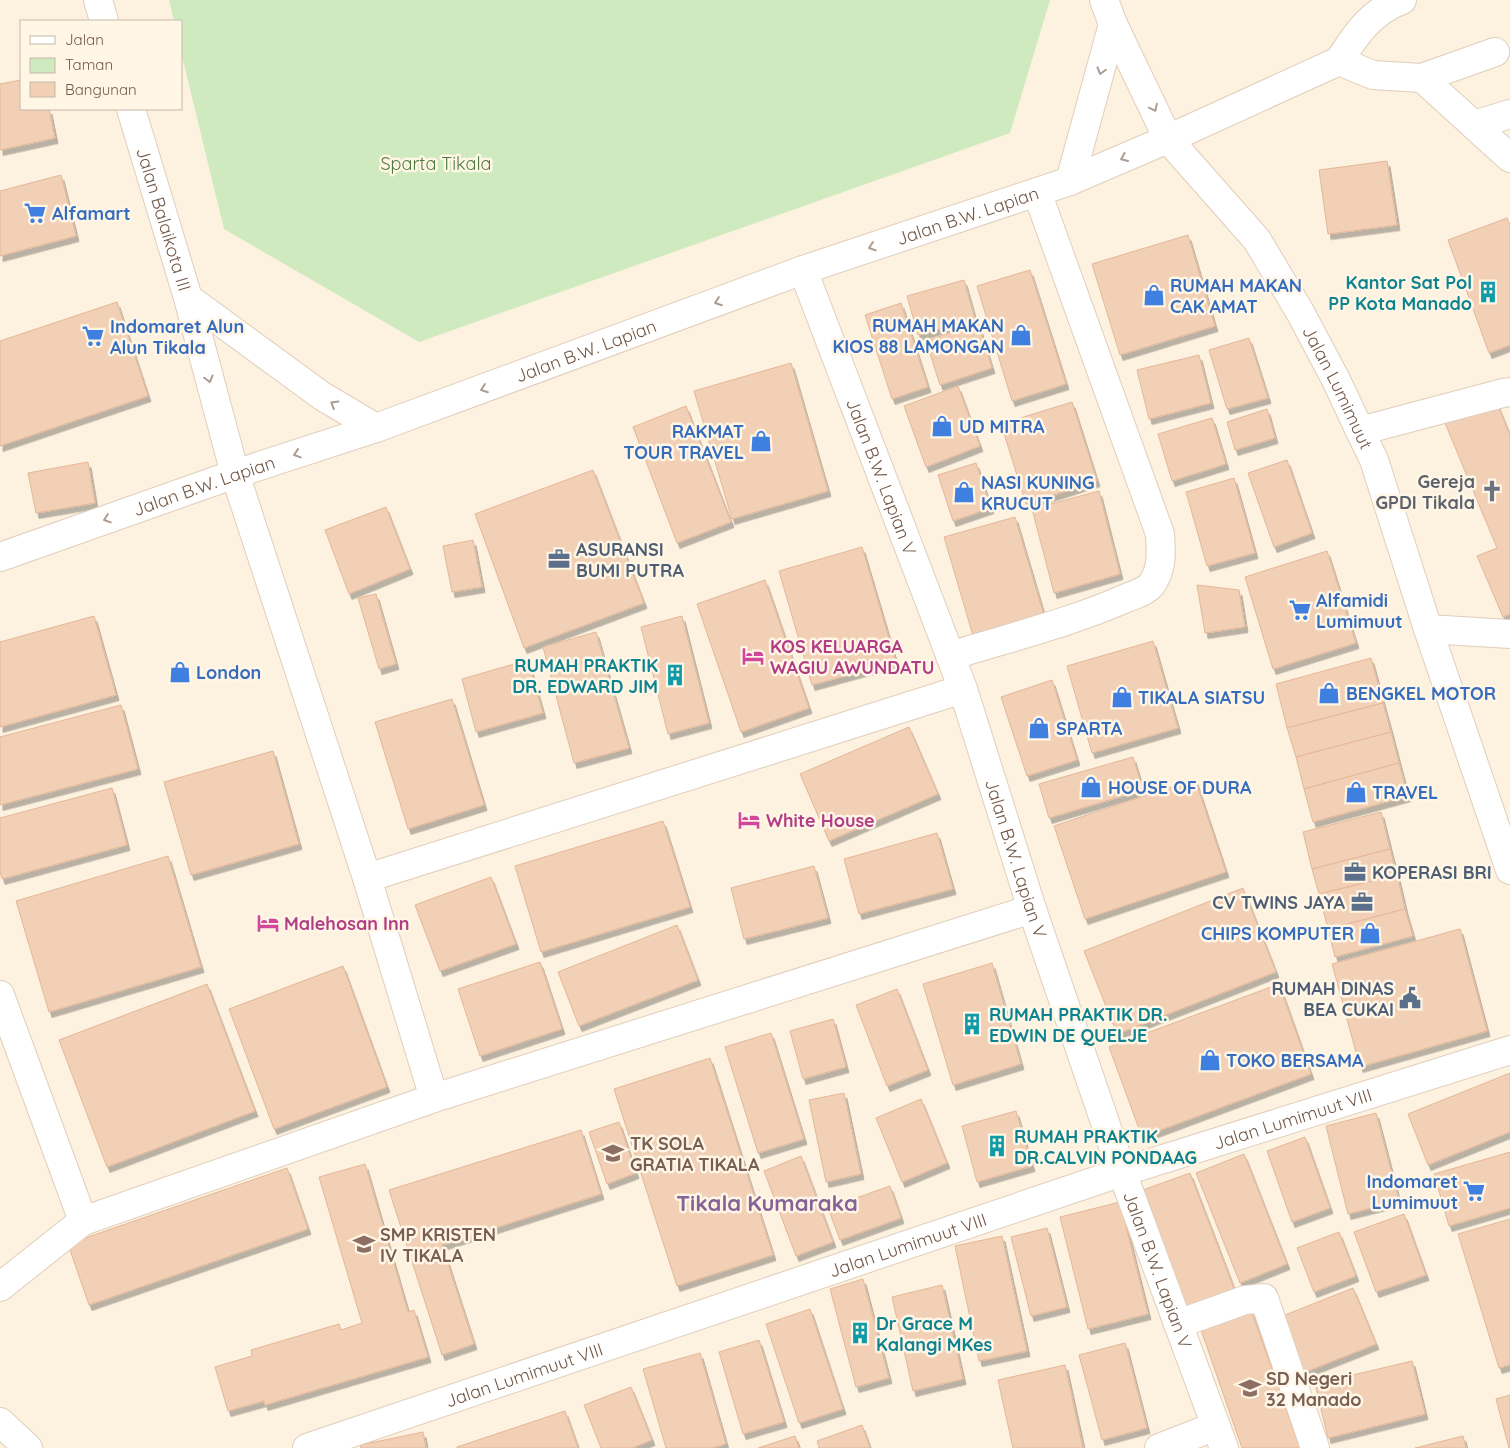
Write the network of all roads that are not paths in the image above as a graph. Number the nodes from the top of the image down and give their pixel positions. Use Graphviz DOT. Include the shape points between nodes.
graph roads {
  1 [pos="1394,1"];
  2 [pos="1108,12"];
  3 [pos="1495,52"];
  4 [pos="1338,61"];
  5 [pos="1422,78"];
  6 [pos="131,110"];
  7 [pos="1510,114"];
  8 [pos="1474,125"];
  9 [pos="1168,138"];
  10 [pos="1510,158"];
  11 [pos="1070,181"];
  12 [pos="1036,192"];
  13 [pos="804,270"];
  14 [pos="188,298"];
  15 [pos="1510,392"];
  16 [pos="376,428"];
  17 [pos="1360,431"];
  18 [pos="235,474"];
  19 [pos="0,557"];
  20 [pos="1428,629"];
  21 [pos="1510,634"];
  22 [pos="950,656"];
  23 [pos="963,689"];
  24 [pos="1510,870"];
  25 [pos="366,878"];
  26 [pos="1032,909"];
  27 [pos="0,995"];
  28 [pos="1510,1050"];
  29 [pos="434,1098"];
  30 [pos="1122,1172"];
  31 [pos="83,1222"];
  32 [pos="0,1287"];
  33 [pos="1178,1324"];
  34 [pos="0,1422"];
  35 [pos="1220,1437"];
  36 [pos="28,1448"];
  37 [pos="308,1448"];
  38 [pos="1159,1448"];
  39 [pos="1315,1448"];
  1 -- 4 [label="street" via="1359,30"];
  2 -- 9 [label="street, Jalan Lumimuut, one-way"];
  2 -- 11 [label="street, one-way"];
  3 -- 5 [label="street"];
  4 -- 5 [label="street" via="1373,75"];
  4 -- 9 [label="street, Jalan B.W. Lapian"];
  5 -- 8 [label="street"];
  6 -- 14 [label="street, Jalan Balaikota III"];
  7 -- 8 [label="street"];
  8 -- 10 [label="street"];
  9 -- 11 [label="street, Jalan B.W. Lapian, one-way"];
  9 -- 17 [label="street, Jalan Lumimuut" via="1257,240 1300,312"];
  11 -- 12 [label="street, Jalan B.W. Lapian"];
  12 -- 13 [label="street, Jalan B.W. Lapian, one-way"];
  12 -- 22 [label="street" via="1160,534 1162,557 1159,572 1150,586 1136,594 1103,608"];
  13 -- 16 [label="street, Jalan B.W. Lapian, one-way"];
  13 -- 22 [label="street, Jalan B.W. Lapian V"];
  16 -- 14 [label="street, one-way" via="322,396"];
  14 -- 18 [label="street, Jalan Balaikota III, one-way"];
  15 -- 17 [label="street"];
  16 -- 18 [label="street, Jalan B.W. Lapian, one-way"];
  17 -- 20 [label="street, Jalan Lumimuut" via="1374,460"];
  18 -- 19 [label="street, Jalan B.W. Lapian, one-way"];
  18 -- 25 [label="street, Jalan Balaikota III"];
  20 -- 21 [label="street"];
  20 -- 24 [label="street, Jalan Lumimuut"];
  22 -- 23 [label="street, Jalan B.W. Lapian V"];
  23 -- 25 [label="street"];
  23 -- 26 [label="street, Jalan B.W. Lapian V"];
  25 -- 29 [label="street, Jalan Balaikota III"];
  26 -- 29 [label="street"];
  26 -- 30 [label="street, Jalan B.W. Lapian V"];
  27 -- 31 [label="street"];
  28 -- 30 [label="street, Jalan Lumimuut VIII"];
  29 -- 31 [label="street"];
  30 -- 33 [label="street, Jalan B.W. Lapian V"];
  30 -- 37 [label="street, Jalan Lumimuut VIII"];
  31 -- 32 [label="street"];
  33 -- 35 [label="street, Jalan B.W. Lapian V"];
  33 -- 39 [label="street" via="1245,1300 1264,1298"];
  34 -- 36 [label="street"];
  35 -- 38 [label="street"];
}
